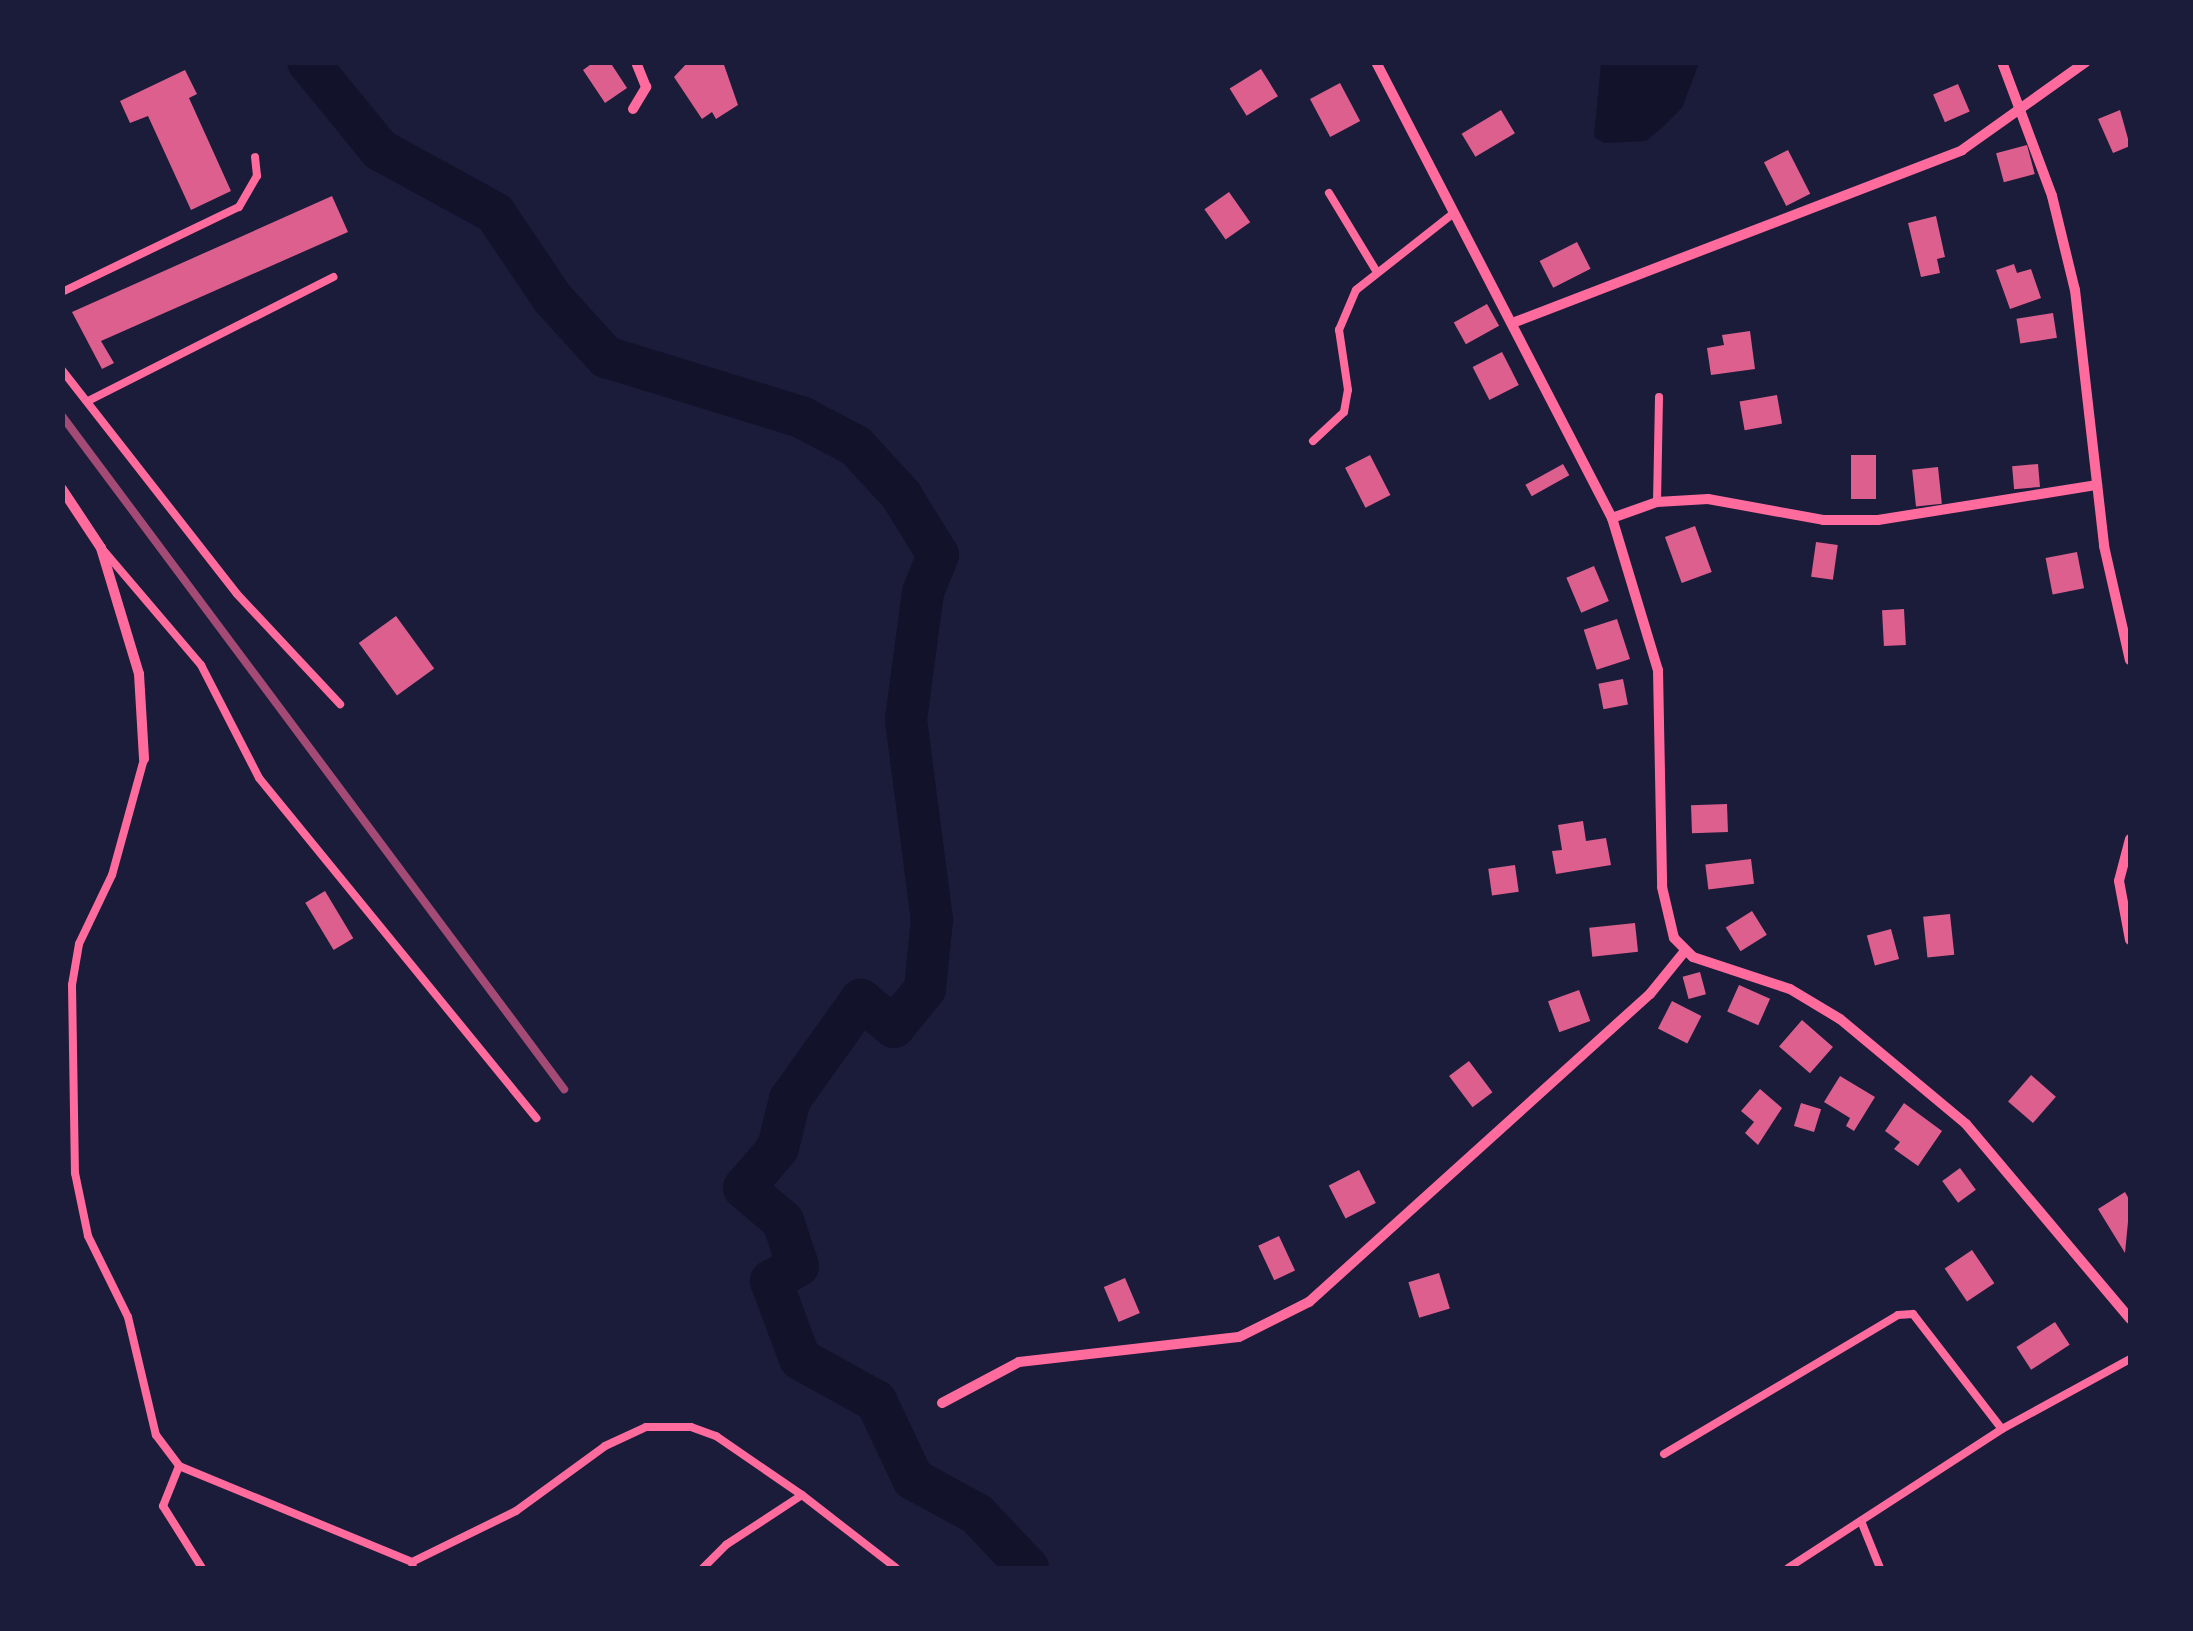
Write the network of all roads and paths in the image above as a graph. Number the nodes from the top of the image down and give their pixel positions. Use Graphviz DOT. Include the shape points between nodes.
graph roads {
  1 [pos="636,62"];
  2 [pos="1376,62"];
  3 [pos="2002,62"];
  4 [pos="2086,62"];
  5 [pos="2019,106"];
  6 [pos="633,108"];
  7 [pos="255,158"];
  8 [pos="1329,194"];
  9 [pos="1458,210"];
  10 [pos="1376,269"];
  11 [pos="334,277"];
  12 [pos="62,292"];
  13 [pos="1515,322"];
  14 [pos="62,370"];
  15 [pos="1659,397"];
  16 [pos="88,401"];
  17 [pos="1313,441"];
  18 [pos="2097,485"];
  19 [pos="62,490"];
  20 [pos="1657,502"];
  21 [pos="1612,518"];
  22 [pos="101,548"];
  23 [pos="2130,660"];
  24 [pos="340,704"];
  25 [pos="144,759"];
  26 [pos="2130,840"];
  27 [pos="2130,940"];
  28 [pos="1684,952"];
  29 [pos="536,1118"];
  30 [pos="2130,1319"];
  31 [pos="2130,1358"];
  32 [pos="942,1402"];
  33 [pos="2002,1428"];
  34 [pos="1664,1454"];
  35 [pos="179,1466"];
  36 [pos="802,1495"];
  37 [pos="1861,1521"];
  38 [pos="412,1565"];
  39 [pos="202,1568"];
  40 [pos="703,1568"];
  41 [pos="896,1568"];
  42 [pos="1788,1568"];
  43 [pos="1880,1568"];
  1 -- 6 [label="street" via="646,86"];
  2 -- 9 [label="street"];
  3 -- 5 [label="street"];
  4 -- 5 [label="street"];
  5 -- 13 [label="street" via="1962,150 1898,178"];
  5 -- 18 [label="street" via="2052,196 2075,290"];
  7 -- 12 [label="lane" via="257,176 239,207"];
  8 -- 10 [label="lane"];
  9 -- 10 [label="lane"];
  9 -- 13 [label="street"];
  10 -- 17 [label="lane" via="1356,290 1339,330 1348,390 1344,412"];
  11 -- 16 [label="lane"];
  13 -- 21 [label="street"];
  14 -- 16 [label="lane"];
  15 -- 20 [label="lane"];
  16 -- 24 [label="lane" via="237,594"];
  18 -- 20 [label="street" via="1878,520 1824,520 1708,499"];
  18 -- 23 [label="street"];
  19 -- 22 [label="street"];
  20 -- 21 [label="street"];
  21 -- 28 [label="street" via="1658,670 1662,887 1669,926"];
  22 -- 25 [label="street" via="140,674"];
  22 -- 29 [label="lane" via="201,666 259,778"];
  25 -- 35 [label="lane" via="112,875 79,944 72,985 75,1172 88,1236 128,1317 156,1436"];
  26 -- 27 [label="street" via="2119,881"];
  28 -- 30 [label="street" via="1790,989 1840,1019 1966,1124"];
  28 -- 32 [label="street" via="1650,994 1309,1302 1239,1337 1019,1362"];
  31 -- 33 [label="lane"];
  33 -- 34 [label="lane" via="1913,1314 1898,1314"];
  33 -- 37 [label="lane"];
  35 -- 38 [label="lane"];
  35 -- 39 [label="lane" via="162,1506"];
  36 -- 38 [label="lane" via="716,1436 691,1427 646,1427 605,1446 516,1510"];
  36 -- 40 [label="lane"];
  36 -- 41 [label="lane"];
  37 -- 42 [label="lane"];
  37 -- 43 [label="lane"];
}
